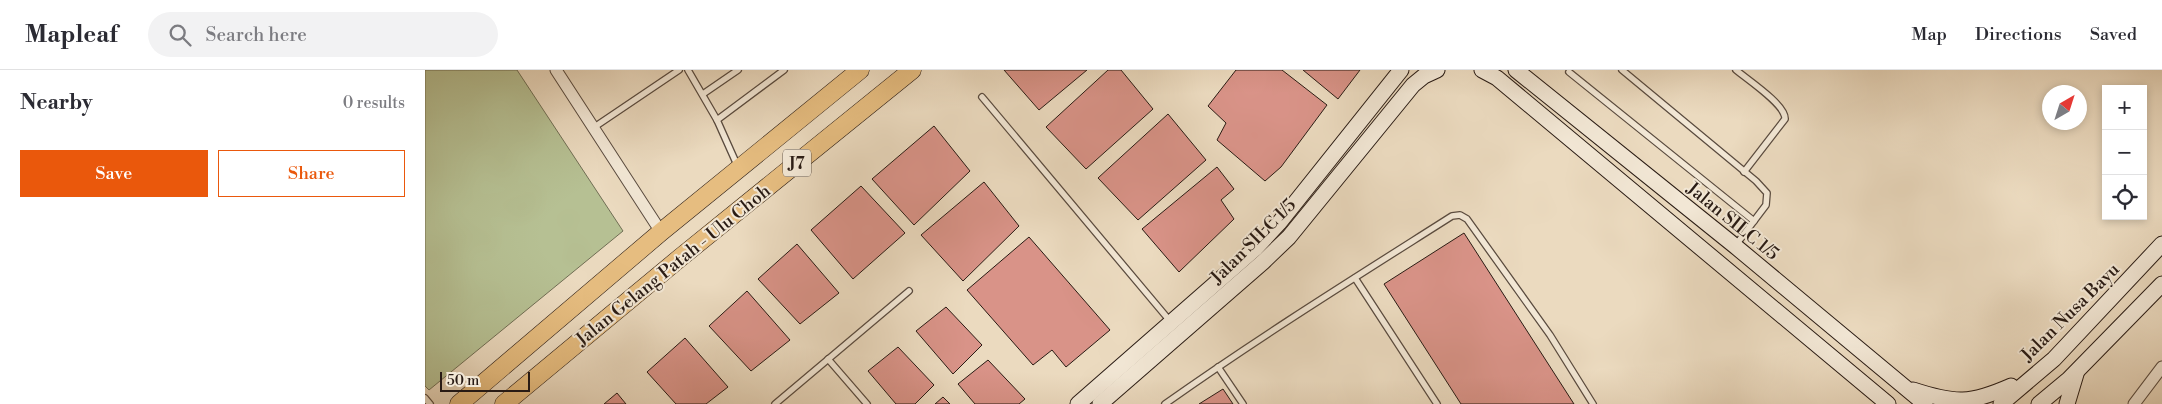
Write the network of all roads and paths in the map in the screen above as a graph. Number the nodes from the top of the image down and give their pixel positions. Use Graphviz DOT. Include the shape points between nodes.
graph roads {
  1 [pos="556,70"];
  2 [pos="679,70"];
  3 [pos="688,70"];
  4 [pos="738,70"];
  5 [pos="784,70"];
  6 [pos="859,70"];
  7 [pos="912,70"];
  8 [pos="1401,70"];
  9 [pos="1437,70"];
  10 [pos="1482,70"];
  11 [pos="1516,70"];
  12 [pos="1623,70"];
  13 [pos="1736,70"];
  14 [pos="1569,72"];
  15 [pos="703,94"];
  16 [pos="982,96"];
  17 [pos="717,120"];
  18 [pos="593,128"];
  19 [pos="739,169"];
  20 [pos="1744,172"];
  21 [pos="1754,221"];
  22 [pos="661,232"];
  23 [pos="2162,244"];
  24 [pos="1735,246"];
  25 [pos="1355,278"];
  26 [pos="2162,284"];
  27 [pos="909,290"];
  28 [pos="1171,322"];
  29 [pos="828,358"];
  30 [pos="2053,359"];
  31 [pos="1218,367"];
  32 [pos="2162,367"];
  33 [pos="2077,370"];
  34 [pos="1857,378"];
  35 [pos="1905,387"];
  36 [pos="425,398"];
  37 [pos="430,404"];
  38 [pos="459,404"];
  39 [pos="504,404"];
  40 [pos="775,404"];
  41 [pos="867,404"];
  42 [pos="1078,404"];
  43 [pos="1100,404"];
  44 [pos="1165,404"];
  45 [pos="1243,404"];
  46 [pos="1437,404"];
  47 [pos="1593,404"];
  48 [pos="1873,404"];
  49 [pos="1888,404"];
  50 [pos="1925,404"];
  51 [pos="2001,404"];
  52 [pos="2039,404"];
  53 [pos="2067,404"];
  54 [pos="2134,404"];
  1 -- 18 [label="street"];
  2 -- 18 [label="lane"];
  3 -- 15 [label="lane"];
  4 -- 15 [label="lane"];
  5 -- 17 [label="lane"];
  6 -- 19 [label="main road, Jalan Gelang Patah - Ulu Choh / J7"];
  7 -- 39 [label="main road, Jalan Gelang Patah - Ulu Choh / J7"];
  8 -- 28 [label="street, Jalan SILC 1/5" via="1279,223 1256,248"];
  9 -- 43 [label="street, Jalan SILC 1/5" via="1413,85 1270,256"];
  10 -- 34 [label="street" via="1497,78"];
  11 -- 24 [label="street, Jalan SILC 1/5"];
  12 -- 20 [label="lane"];
  13 -- 20 [label="lane" via="1780,106 1785,114 1785,119"];
  14 -- 21 [label="lane"];
  15 -- 17 [label="lane"];
  16 -- 28 [label="lane"];
  17 -- 19 [label="lane"];
  18 -- 22 [label="street"];
  19 -- 22 [label="main road, Jalan Gelang Patah - Ulu Choh / J7"];
  20 -- 21 [label="lane" via="1767,193 1766,204"];
  21 -- 24 [label="lane"];
  22 -- 38 [label="main road, Jalan Gelang Patah - Ulu Choh / J7"];
  23 -- 30 [label="street, Jalan Nusa Bayu"];
  24 -- 35 [label="street, Jalan SILC 1/5"];
  25 -- 31 [label="lane"];
  25 -- 46 [label="lane"];
  25 -- 47 [label="lane" via="1452,216 1460,216 1467,220 1550,335"];
  26 -- 33 [label="street"];
  27 -- 29 [label="lane"];
  28 -- 42 [label="street, Jalan SILC 1/5"];
  29 -- 40 [label="lane"];
  29 -- 41 [label="lane"];
  30 -- 35 [label="street" via="1981,403 1950,404"];
  30 -- 51 [label="street, Jalan Nusa Bayu"];
  31 -- 44 [label="lane"];
  31 -- 45 [label="lane"];
  32 -- 54 [label="street"];
  33 -- 52 [label="street"];
  33 -- 53 [label="street"];
  34 -- 48 [label="street"];
  34 -- 49 [label="street"];
  35 -- 50 [label="street, Jalan SILC 1/5"];
  36 -- 37 [label="lane"];
}
